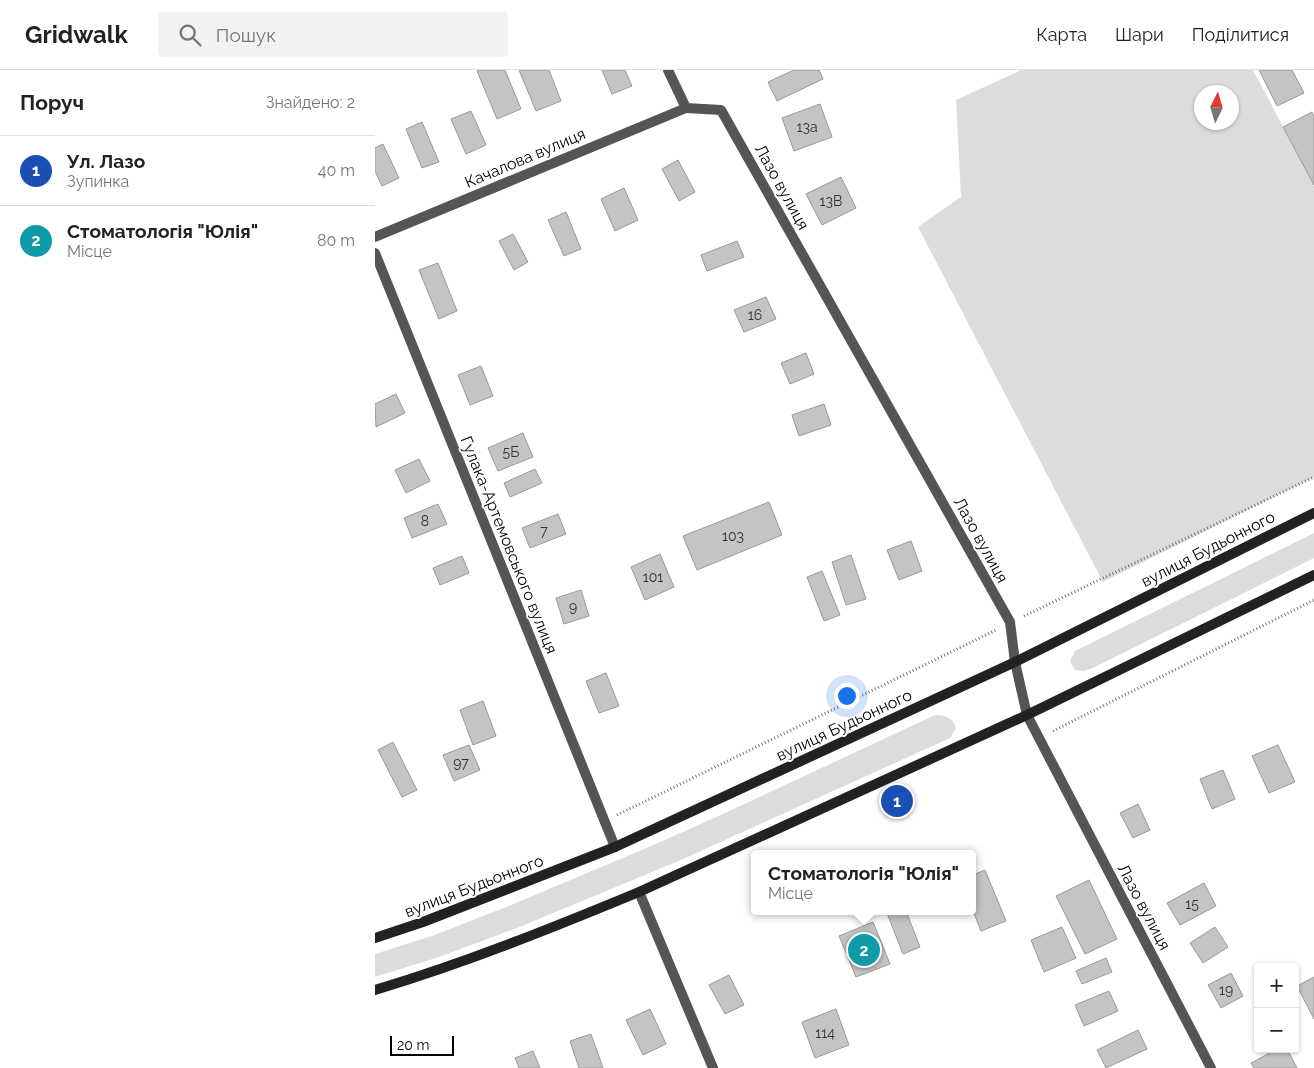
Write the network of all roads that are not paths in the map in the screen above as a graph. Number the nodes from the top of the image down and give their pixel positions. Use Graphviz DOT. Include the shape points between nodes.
graph roads {
  1 [pos="667,70"];
  2 [pos="686,108"];
  3 [pos="375,237"];
  4 [pos="375,254"];
  5 [pos="1314,513"];
  6 [pos="1314,575"];
  7 [pos="1015,662"];
  8 [pos="1027,715"];
  9 [pos="615,847"];
  10 [pos="639,892"];
  11 [pos="375,938"];
  12 [pos="375,990"];
  13 [pos="713,1068"];
  14 [pos="1211,1068"];
  1 -- 2 [label="street"];
  2 -- 3 [label="street, Качалова вулиця"];
  2 -- 7 [label="street, Лазо вулиця" via="721,110 1010,622"];
  4 -- 9 [label="street, Гулака-Артемовського вулиця"];
  5 -- 7 [label="main road, вулиця Будьонного"];
  6 -- 8 [label="main road"];
  7 -- 8 [label="street, Лазо вулиця"];
  7 -- 9 [label="main road, вулиця Будьонного"];
  8 -- 10 [label="main road"];
  8 -- 14 [label="street, Лазо вулиця"];
  9 -- 11 [label="main road, вулиця Будьонного"];
  10 -- 12 [label="main road" via="428,974"];
  10 -- 13 [label="street"];
}
